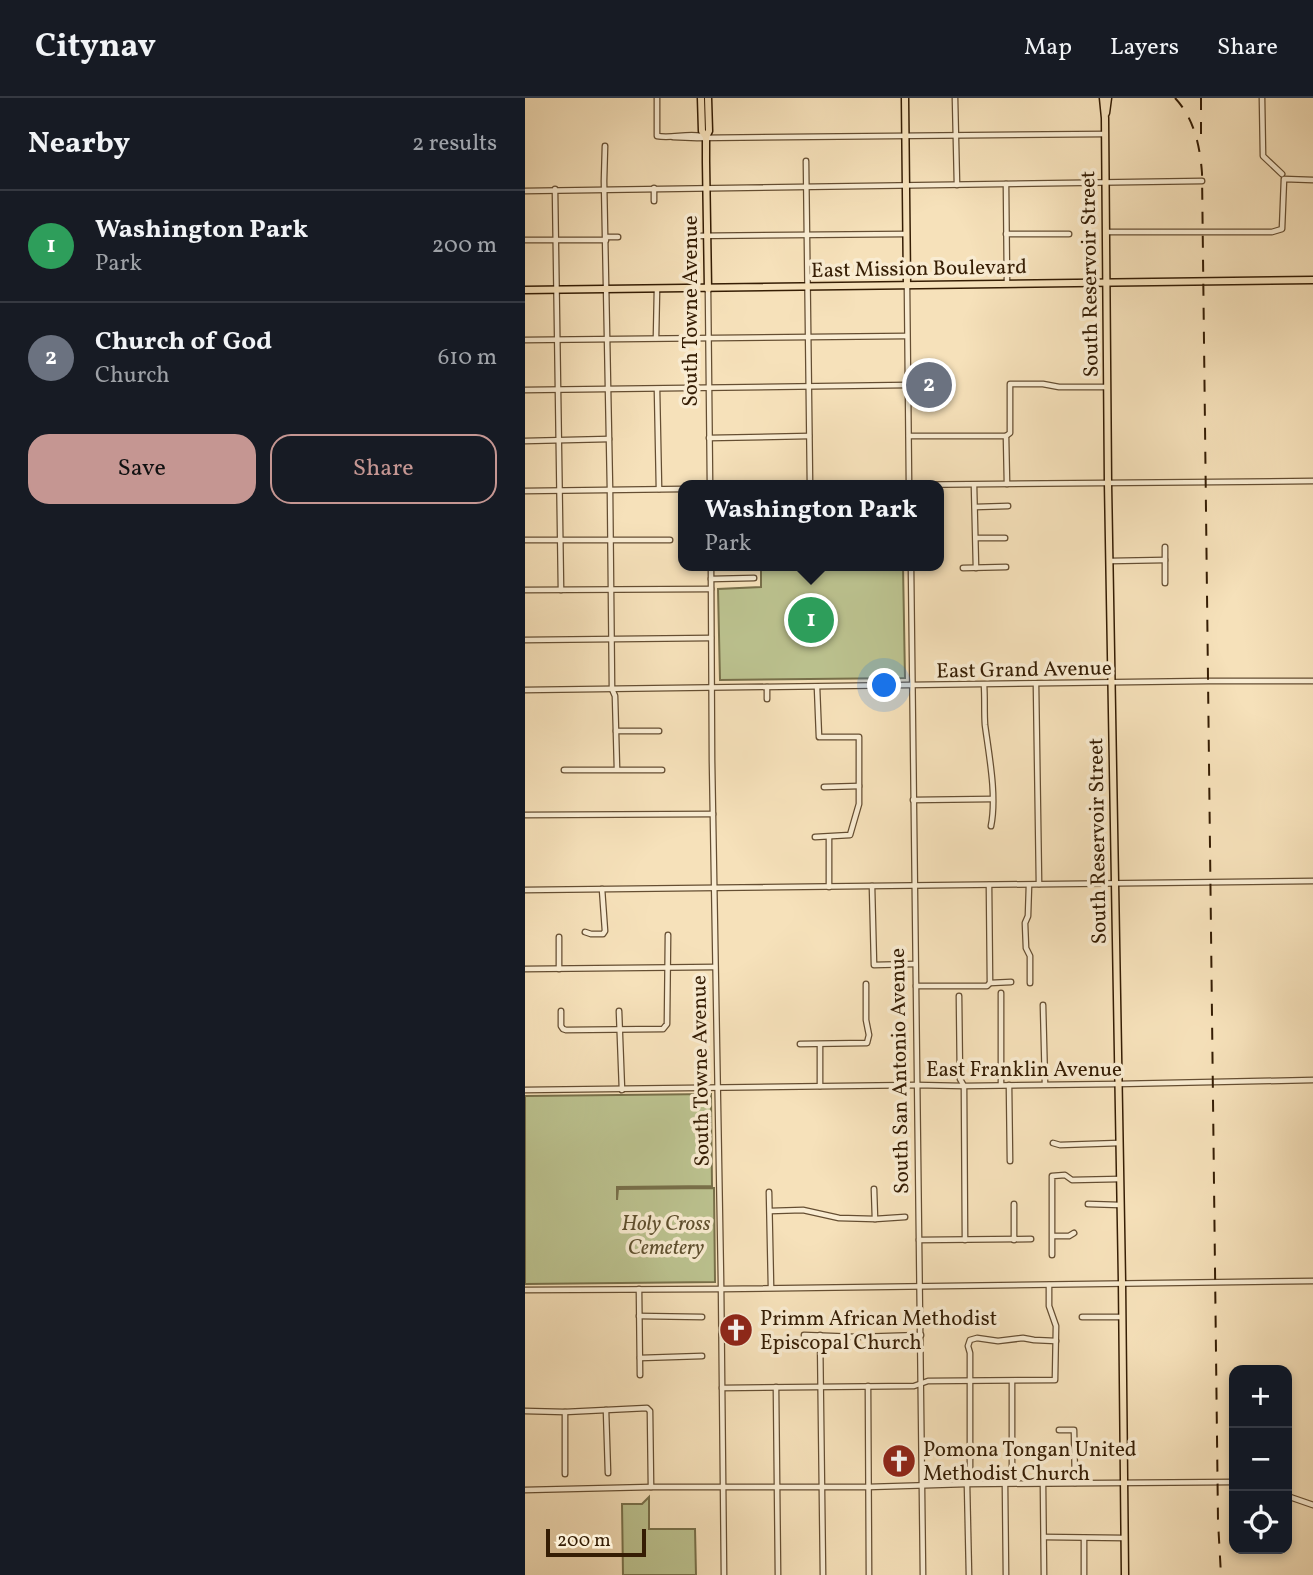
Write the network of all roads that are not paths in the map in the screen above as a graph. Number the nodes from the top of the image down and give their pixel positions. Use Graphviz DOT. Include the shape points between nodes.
graph roads {
  1 [pos="657,98"];
  2 [pos="701,98"];
  3 [pos="708,98"];
  4 [pos="905,98"];
  5 [pos="955,98"];
  6 [pos="1105,98"];
  7 [pos="1262,98"];
  8 [pos="1105,118"];
  9 [pos="1105,134"];
  10 [pos="906,135"];
  11 [pos="955,135"];
  12 [pos="706,137"];
  13 [pos="605,146"];
  14 [pos="806,161"];
  15 [pos="1283,176"];
  16 [pos="1313,180"];
  17 [pos="1202,181"];
  18 [pos="1105,183"];
  19 [pos="1006,184"];
  20 [pos="957,185"];
  21 [pos="806,186"];
  22 [pos="906,186"];
  23 [pos="706,187"];
  24 [pos="605,188"];
  25 [pos="654,188"];
  26 [pos="555,189"];
  27 [pos="525,191"];
  28 [pos="654,201"];
  29 [pos="1107,232"];
  30 [pos="906,234"];
  31 [pos="1006,234"];
  32 [pos="1069,234"];
  33 [pos="806,235"];
  34 [pos="691,236"];
  35 [pos="707,236"];
  36 [pos="618,237"];
  37 [pos="606,238"];
  38 [pos="525,240"];
  39 [pos="556,240"];
  40 [pos="1313,281"];
  41 [pos="1107,283"];
  42 [pos="1007,284"];
  43 [pos="907,285"];
  44 [pos="808,288"];
  45 [pos="607,289"];
  46 [pos="657,289"];
  47 [pos="708,289"];
  48 [pos="525,290"];
  49 [pos="557,290"];
  50 [pos="808,337"];
  51 [pos="907,337"];
  52 [pos="656,338"];
  53 [pos="709,338"];
  54 [pos="558,339"];
  55 [pos="607,339"];
  56 [pos="525,340"];
  57 [pos="908,385"];
  58 [pos="708,387"];
  59 [pos="809,387"];
  60 [pos="1107,387"];
  61 [pos="558,389"];
  62 [pos="608,389"];
  63 [pos="657,389"];
  64 [pos="525,390"];
  65 [pos="809,436"];
  66 [pos="909,436"];
  67 [pos="1006,436"];
  68 [pos="709,438"];
  69 [pos="609,439"];
  70 [pos="525,440"];
  71 [pos="558,440"];
  72 [pos="710,480"];
  73 [pos="810,480"];
  74 [pos="909,480"];
  75 [pos="1313,481"];
  76 [pos="1108,483"];
  77 [pos="1007,484"];
  78 [pos="944,485"];
  79 [pos="974,485"];
  80 [pos="560,489"];
  81 [pos="610,489"];
  82 [pos="659,489"];
  83 [pos="678,489"];
  84 [pos="525,491"];
  85 [pos="1008,506"];
  86 [pos="975,507"];
  87 [pos="976,538"];
  88 [pos="1005,538"];
  89 [pos="525,540"];
  90 [pos="610,540"];
  91 [pos="670,540"];
  92 [pos="560,541"];
  93 [pos="1165,547"];
  94 [pos="1165,560"];
  95 [pos="1110,561"];
  96 [pos="963,568"];
  97 [pos="976,568"];
  98 [pos="1006,568"];
  99 [pos="711,571"];
  100 [pos="911,571"];
  101 [pos="754,578"];
  102 [pos="711,579"];
  103 [pos="1165,583"];
  104 [pos="711,589"];
  105 [pos="525,590"];
  106 [pos="561,590"];
  107 [pos="610,590"];
  108 [pos="711,638"];
  109 [pos="611,639"];
  110 [pos="525,640"];
  111 [pos="1313,681"];
  112 [pos="1036,684"];
  113 [pos="1112,684"];
  114 [pos="984,685"];
  115 [pos="912,686"];
  116 [pos="712,687"];
  117 [pos="767,687"];
  118 [pos="817,687"];
  119 [pos="612,689"];
  120 [pos="525,690"];
  121 [pos="767,699"];
  122 [pos="659,731"];
  123 [pos="615,732"];
  124 [pos="617,769"];
  125 [pos="564,770"];
  126 [pos="663,770"];
  127 [pos="859,786"];
  128 [pos="824,787"];
  129 [pos="992,799"];
  130 [pos="913,800"];
  131 [pos="713,814"];
  132 [pos="525,815"];
  133 [pos="991,826"];
  134 [pos="815,837"];
  135 [pos="829,837"];
  136 [pos="1313,881"];
  137 [pos="1115,883"];
  138 [pos="1039,884"];
  139 [pos="989,885"];
  140 [pos="1029,885"];
  141 [pos="872,886"];
  142 [pos="915,886"];
  143 [pos="829,887"];
  144 [pos="715,888"];
  145 [pos="602,889"];
  146 [pos="525,890"];
  147 [pos="586,932"];
  148 [pos="668,935"];
  149 [pos="559,937"];
  150 [pos="915,964"];
  151 [pos="715,967"];
  152 [pos="668,968"];
  153 [pos="525,969"];
  154 [pos="559,969"];
  155 [pos="1011,982"];
  156 [pos="990,983"];
  157 [pos="1030,983"];
  158 [pos="866,984"];
  159 [pos="916,986"];
  160 [pos="1001,993"];
  161 [pos="959,996"];
  162 [pos="1043,1004"];
  163 [pos="619,1011"];
  164 [pos="561,1012"];
  165 [pos="620,1030"];
  166 [pos="800,1044"];
  167 [pos="820,1045"];
  168 [pos="1313,1080"];
  169 [pos="1045,1084"];
  170 [pos="1118,1084"];
  171 [pos="916,1085"];
  172 [pos="1001,1085"];
  173 [pos="1009,1085"];
  174 [pos="820,1086"];
  175 [pos="964,1086"];
  176 [pos="719,1088"];
  177 [pos="525,1090"];
  178 [pos="622,1090"];
  179 [pos="1053,1143"];
  180 [pos="1119,1143"];
  181 [pos="1010,1161"];
  182 [pos="1120,1179"];
  183 [pos="874,1189"];
  184 [pos="769,1192"];
  185 [pos="1014,1203"];
  186 [pos="1088,1205"];
  187 [pos="1120,1205"];
  188 [pos="770,1210"];
  189 [pos="905,1217"];
  190 [pos="875,1219"];
  191 [pos="1074,1233"];
  192 [pos="1053,1236"];
  193 [pos="919,1240"];
  194 [pos="965,1240"];
  195 [pos="1014,1240"];
  196 [pos="1031,1240"];
  197 [pos="1052,1255"];
  198 [pos="1313,1280"];
  199 [pos="1122,1282"];
  200 [pos="921,1285"];
  201 [pos="1049,1285"];
  202 [pos="771,1287"];
  203 [pos="639,1289"];
  204 [pos="722,1289"];
  205 [pos="525,1290"];
  206 [pos="639,1316"];
  207 [pos="702,1317"];
  208 [pos="1083,1317"];
  209 [pos="1122,1317"];
  210 [pos="804,1335"];
  211 [pos="820,1335"];
  212 [pos="921,1335"];
  213 [pos="1056,1341"];
  214 [pos="702,1356"];
  215 [pos="640,1358"];
  216 [pos="640,1375"];
  217 [pos="971,1381"];
  218 [pos="1012,1381"];
  219 [pos="921,1384"];
  220 [pos="821,1386"];
  221 [pos="868,1386"];
  222 [pos="776,1387"];
  223 [pos="722,1388"];
  224 [pos="606,1410"];
  225 [pos="525,1411"];
  226 [pos="565,1412"];
  227 [pos="1059,1430"];
  228 [pos="970,1468"];
  229 [pos="1013,1468"];
  230 [pos="608,1473"];
  231 [pos="565,1474"];
  232 [pos="1229,1482"];
  233 [pos="1075,1483"];
  234 [pos="1123,1483"];
  235 [pos="967,1484"];
  236 [pos="1005,1484"];
  237 [pos="1043,1484"];
  238 [pos="923,1486"];
  239 [pos="651,1487"];
  240 [pos="776,1487"];
  241 [pos="822,1487"];
  242 [pos="868,1487"];
  243 [pos="722,1488"];
  244 [pos="525,1490"];
  245 [pos="1292,1498"];
  246 [pos="1313,1504"];
  247 [pos="1044,1537"];
  248 [pos="1084,1538"];
  249 [pos="1124,1538"];
  250 [pos="724,1575"];
  251 [pos="778,1575"];
  252 [pos="823,1575"];
  253 [pos="869,1575"];
  254 [pos="923,1575"];
  255 [pos="969,1575"];
  256 [pos="1006,1575"];
  257 [pos="1044,1575"];
  258 [pos="1084,1575"];
  259 [pos="1125,1575"];
  1 -- 12 [label="street" via="657,136"];
  2 -- 12 [label="main road"];
  3 -- 12 [label="main road"];
  4 -- 10 [label="main road"];
  5 -- 11 [label="street"];
  6 -- 8 [label="main road"];
  6 -- 8 [label="main road, South Reservoir Street"];
  7 -- 15 [label="street" via="1263,156"];
  8 -- 9 [label="main road, South Reservoir Street"];
  9 -- 11 [label="street"];
  9 -- 18 [label="main road, South Reservoir Street"];
  10 -- 11 [label="street"];
  10 -- 12 [label="street"];
  10 -- 22 [label="main road"];
  11 -- 20 [label="street"];
  12 -- 23 [label="main road, South Towne Avenue"];
  13 -- 24 [label="street"];
  14 -- 21 [label="street"];
  15 -- 16 [label="street"];
  15 -- 29 [label="street" via="1282,229"];
  17 -- 18 [label="street"];
  18 -- 19 [label="street"];
  18 -- 29 [label="main road, South Reservoir Street"];
  19 -- 20 [label="street"];
  19 -- 31 [label="street"];
  20 -- 22 [label="street"];
  21 -- 22 [label="street"];
  21 -- 23 [label="street"];
  21 -- 33 [label="street"];
  22 -- 30 [label="main road"];
  23 -- 25 [label="street"];
  23 -- 35 [label="main road, South Towne Avenue"];
  24 -- 25 [label="street"];
  24 -- 26 [label="street"];
  24 -- 37 [label="street"];
  25 -- 28 [label="street"];
  26 -- 27 [label="street"];
  26 -- 39 [label="street"];
  29 -- 41 [label="main road, South Reservoir Street"];
  30 -- 33 [label="street"];
  30 -- 43 [label="main road"];
  31 -- 32 [label="street"];
  31 -- 42 [label="street"];
  33 -- 35 [label="street"];
  33 -- 44 [label="street"];
  34 -- 35 [label="street"];
  35 -- 47 [label="main road, South Towne Avenue"];
  36 -- 37 [label="street"];
  37 -- 39 [label="street"];
  37 -- 45 [label="street"];
  38 -- 39 [label="street"];
  39 -- 49 [label="street"];
  40 -- 41 [label="main road, East Mission Boulevard"];
  41 -- 42 [label="main road, East Mission Boulevard"];
  41 -- 60 [label="main road, South Reservoir Street"];
  42 -- 43 [label="main road, East Mission Boulevard"];
  43 -- 44 [label="main road, East Mission Boulevard"];
  43 -- 51 [label="street"];
  44 -- 47 [label="main road, East Mission Boulevard"];
  44 -- 50 [label="street"];
  45 -- 46 [label="main road, East Mission Boulevard"];
  45 -- 49 [label="main road, East Mission Boulevard"];
  45 -- 55 [label="street"];
  46 -- 47 [label="main road, East Mission Boulevard"];
  46 -- 52 [label="street"];
  47 -- 53 [label="street, South Towne Avenue"];
  48 -- 49 [label="main road, East Mission Boulevard"];
  49 -- 54 [label="street"];
  50 -- 51 [label="street"];
  50 -- 53 [label="street"];
  50 -- 59 [label="street"];
  51 -- 57 [label="street"];
  52 -- 53 [label="street"];
  52 -- 55 [label="street"];
  53 -- 58 [label="street, South Towne Avenue"];
  54 -- 55 [label="street"];
  54 -- 56 [label="street"];
  54 -- 61 [label="street"];
  55 -- 62 [label="street"];
  57 -- 59 [label="street"];
  57 -- 66 [label="street"];
  58 -- 59 [label="street"];
  58 -- 63 [label="street"];
  58 -- 68 [label="street, South Towne Avenue"];
  59 -- 65 [label="street"];
  60 -- 67 [label="street" via="1010,384 1010,433"];
  60 -- 76 [label="main road, South Reservoir Street"];
  61 -- 62 [label="street"];
  61 -- 64 [label="street"];
  61 -- 71 [label="street"];
  62 -- 63 [label="street"];
  62 -- 69 [label="street"];
  63 -- 82 [label="street"];
  65 -- 68 [label="street"];
  65 -- 73 [label="street"];
  66 -- 67 [label="street"];
  66 -- 74 [label="street"];
  67 -- 77 [label="street"];
  68 -- 72 [label="street, South Towne Avenue"];
  69 -- 71 [label="street"];
  69 -- 81 [label="street"];
  70 -- 71 [label="street"];
  71 -- 80 [label="street"];
  75 -- 76 [label="street"];
  76 -- 77 [label="street"];
  76 -- 95 [label="main road, South Reservoir Street"];
  77 -- 79 [label="street"];
  78 -- 79 [label="street"];
  79 -- 86 [label="street"];
  80 -- 81 [label="street"];
  80 -- 84 [label="street"];
  80 -- 92 [label="street"];
  81 -- 82 [label="street"];
  81 -- 90 [label="street"];
  82 -- 83 [label="street"];
  85 -- 86 [label="street"];
  86 -- 87 [label="street"];
  87 -- 88 [label="street"];
  87 -- 97 [label="street"];
  89 -- 92 [label="street"];
  90 -- 91 [label="street"];
  90 -- 92 [label="street"];
  90 -- 107 [label="street"];
  92 -- 106 [label="street"];
  93 -- 94 [label="street"];
  94 -- 95 [label="street"];
  94 -- 103 [label="street"];
  95 -- 113 [label="main road, South Reservoir Street"];
  96 -- 97 [label="street"];
  97 -- 98 [label="street"];
  99 -- 102 [label="street, South Towne Avenue"];
  100 -- 115 [label="street, South San Antonio Avenue"];
  101 -- 102 [label="street"];
  102 -- 104 [label="street, South Towne Avenue"];
  104 -- 107 [label="street"];
  104 -- 108 [label="street, South Towne Avenue"];
  105 -- 106 [label="street"];
  106 -- 107 [label="street"];
  107 -- 109 [label="street"];
  108 -- 109 [label="street"];
  108 -- 116 [label="street, South Towne Avenue"];
  109 -- 110 [label="street"];
  109 -- 119 [label="street"];
  111 -- 113 [label="street, East Grand Avenue"];
  112 -- 113 [label="street, East Grand Avenue"];
  112 -- 114 [label="street, East Grand Avenue"];
  112 -- 138 [label="street"];
  113 -- 137 [label="main road, South Reservoir Street"];
  114 -- 115 [label="street, East Grand Avenue"];
  114 -- 129 [label="street"];
  115 -- 118 [label="street, East Grand Avenue"];
  115 -- 130 [label="street, South San Antonio Avenue"];
  116 -- 117 [label="street, East Grand Avenue"];
  116 -- 119 [label="street, East Grand Avenue"];
  116 -- 131 [label="street, South Towne Avenue"];
  117 -- 118 [label="street, East Grand Avenue"];
  117 -- 121 [label="street"];
  118 -- 127 [label="street" via="818,737 859,737"];
  119 -- 120 [label="street, East Grand Avenue"];
  119 -- 123 [label="street"];
  122 -- 123 [label="street"];
  123 -- 124 [label="street"];
  124 -- 125 [label="street"];
  124 -- 126 [label="street"];
  127 -- 128 [label="street"];
  127 -- 135 [label="street" via="850,835"];
  129 -- 130 [label="street"];
  129 -- 133 [label="street"];
  130 -- 142 [label="street, South San Antonio Avenue"];
  131 -- 132 [label="street"];
  131 -- 144 [label="street, South Towne Avenue"];
  134 -- 135 [label="street"];
  135 -- 143 [label="street"];
  136 -- 137 [label="street"];
  137 -- 138 [label="street"];
  137 -- 170 [label="main road, South Reservoir Street"];
  138 -- 140 [label="street"];
  139 -- 140 [label="street"];
  139 -- 142 [label="street"];
  139 -- 156 [label="street"];
  140 -- 157 [label="street" via="1025,923"];
  141 -- 142 [label="street"];
  141 -- 143 [label="street"];
  141 -- 150 [label="street" via="874,965"];
  142 -- 150 [label="street, South San Antonio Avenue"];
  143 -- 144 [label="street"];
  144 -- 145 [label="street"];
  144 -- 151 [label="street, South Towne Avenue"];
  145 -- 146 [label="street"];
  145 -- 147 [label="street" via="605,931"];
  148 -- 152 [label="street"];
  149 -- 154 [label="street"];
  150 -- 159 [label="street, South San Antonio Avenue"];
  151 -- 152 [label="street"];
  151 -- 176 [label="street, South Towne Avenue"];
  152 -- 154 [label="street"];
  152 -- 165 [label="street" via="666,1027"];
  153 -- 154 [label="street"];
  155 -- 156 [label="street"];
  156 -- 159 [label="street"];
  158 -- 167 [label="street" via="867,1043"];
  159 -- 171 [label="street, South San Antonio Avenue"];
  160 -- 172 [label="street"];
  161 -- 175 [label="street" via="960,1079"];
  162 -- 169 [label="street"];
  163 -- 165 [label="street"];
  164 -- 165 [label="street" via="561,1026 566,1030"];
  165 -- 178 [label="street"];
  166 -- 167 [label="street"];
  167 -- 174 [label="street"];
  168 -- 170 [label="street, East Franklin Avenue"];
  169 -- 170 [label="street, East Franklin Avenue"];
  169 -- 173 [label="street, East Franklin Avenue"];
  170 -- 180 [label="main road, South Reservoir Street"];
  171 -- 174 [label="street, East Franklin Avenue"];
  171 -- 175 [label="street, East Franklin Avenue"];
  171 -- 193 [label="street, South San Antonio Avenue"];
  172 -- 173 [label="street, East Franklin Avenue"];
  172 -- 175 [label="street, East Franklin Avenue"];
  173 -- 181 [label="street"];
  174 -- 176 [label="street, East Franklin Avenue"];
  175 -- 194 [label="street"];
  176 -- 178 [label="street, East Franklin Avenue"];
  176 -- 204 [label="street, South Towne Avenue"];
  177 -- 178 [label="street, East Franklin Avenue"];
  179 -- 180 [label="street"];
  180 -- 182 [label="main road, South Reservoir Street"];
  182 -- 187 [label="main road, South Reservoir Street"];
  182 -- 192 [label="street" via="1052,1176"];
  183 -- 190 [label="street"];
  184 -- 188 [label="street"];
  185 -- 195 [label="street"];
  186 -- 187 [label="street"];
  187 -- 199 [label="main road, South Reservoir Street"];
  188 -- 190 [label="street"];
  188 -- 202 [label="street"];
  189 -- 190 [label="street"];
  191 -- 192 [label="street"];
  192 -- 197 [label="street"];
  193 -- 194 [label="street"];
  193 -- 200 [label="street, South San Antonio Avenue"];
  194 -- 195 [label="street"];
  195 -- 196 [label="street"];
  198 -- 199 [label="street"];
  199 -- 201 [label="street"];
  199 -- 209 [label="main road, South Reservoir Street"];
  200 -- 201 [label="street"];
  200 -- 202 [label="street"];
  200 -- 212 [label="street, South San Antonio Avenue"];
  201 -- 213 [label="street"];
  202 -- 204 [label="street"];
  203 -- 204 [label="street"];
  203 -- 205 [label="street"];
  203 -- 206 [label="street"];
  204 -- 223 [label="street, South Towne Avenue"];
  206 -- 207 [label="street"];
  206 -- 215 [label="street"];
  208 -- 209 [label="street"];
  209 -- 234 [label="main road, South Reservoir Street"];
  210 -- 211 [label="street"];
  211 -- 212 [label="street"];
  211 -- 220 [label="street"];
  212 -- 219 [label="street, South San Antonio Avenue"];
  213 -- 217 [label="street" via="970,1340"];
  213 -- 218 [label="street" via="1055,1380"];
  214 -- 215 [label="street"];
  215 -- 216 [label="street"];
  217 -- 218 [label="street"];
  217 -- 219 [label="street"];
  217 -- 228 [label="street"];
  218 -- 229 [label="street"];
  219 -- 221 [label="street"];
  219 -- 238 [label="street, South San Antonio Avenue"];
  220 -- 221 [label="street"];
  220 -- 222 [label="street"];
  220 -- 241 [label="street"];
  221 -- 242 [label="street"];
  222 -- 223 [label="street"];
  222 -- 240 [label="street"];
  223 -- 243 [label="street, South Towne Avenue"];
  224 -- 226 [label="street"];
  224 -- 230 [label="street"];
  224 -- 239 [label="street" via="650,1411"];
  225 -- 226 [label="street"];
  226 -- 231 [label="street"];
  227 -- 233 [label="street" via="1074,1430"];
  232 -- 234 [label="street"];
  233 -- 234 [label="street"];
  233 -- 237 [label="street"];
  234 -- 249 [label="main road, South Reservoir Street"];
  235 -- 236 [label="street"];
  235 -- 238 [label="street"];
  235 -- 255 [label="street"];
  236 -- 237 [label="street"];
  236 -- 256 [label="street"];
  237 -- 247 [label="street"];
  238 -- 242 [label="street"];
  238 -- 254 [label="street, South San Antonio Avenue"];
  239 -- 243 [label="street"];
  239 -- 244 [label="street"];
  240 -- 241 [label="street"];
  240 -- 243 [label="street"];
  240 -- 251 [label="street"];
  241 -- 242 [label="street"];
  241 -- 252 [label="street"];
  242 -- 253 [label="street"];
  243 -- 250 [label="street, South Towne Avenue"];
  245 -- 246 [label="street"];
  247 -- 248 [label="street"];
  247 -- 257 [label="street"];
  248 -- 249 [label="street"];
  248 -- 258 [label="street"];
  249 -- 259 [label="main road, South Reservoir Street"];
}
